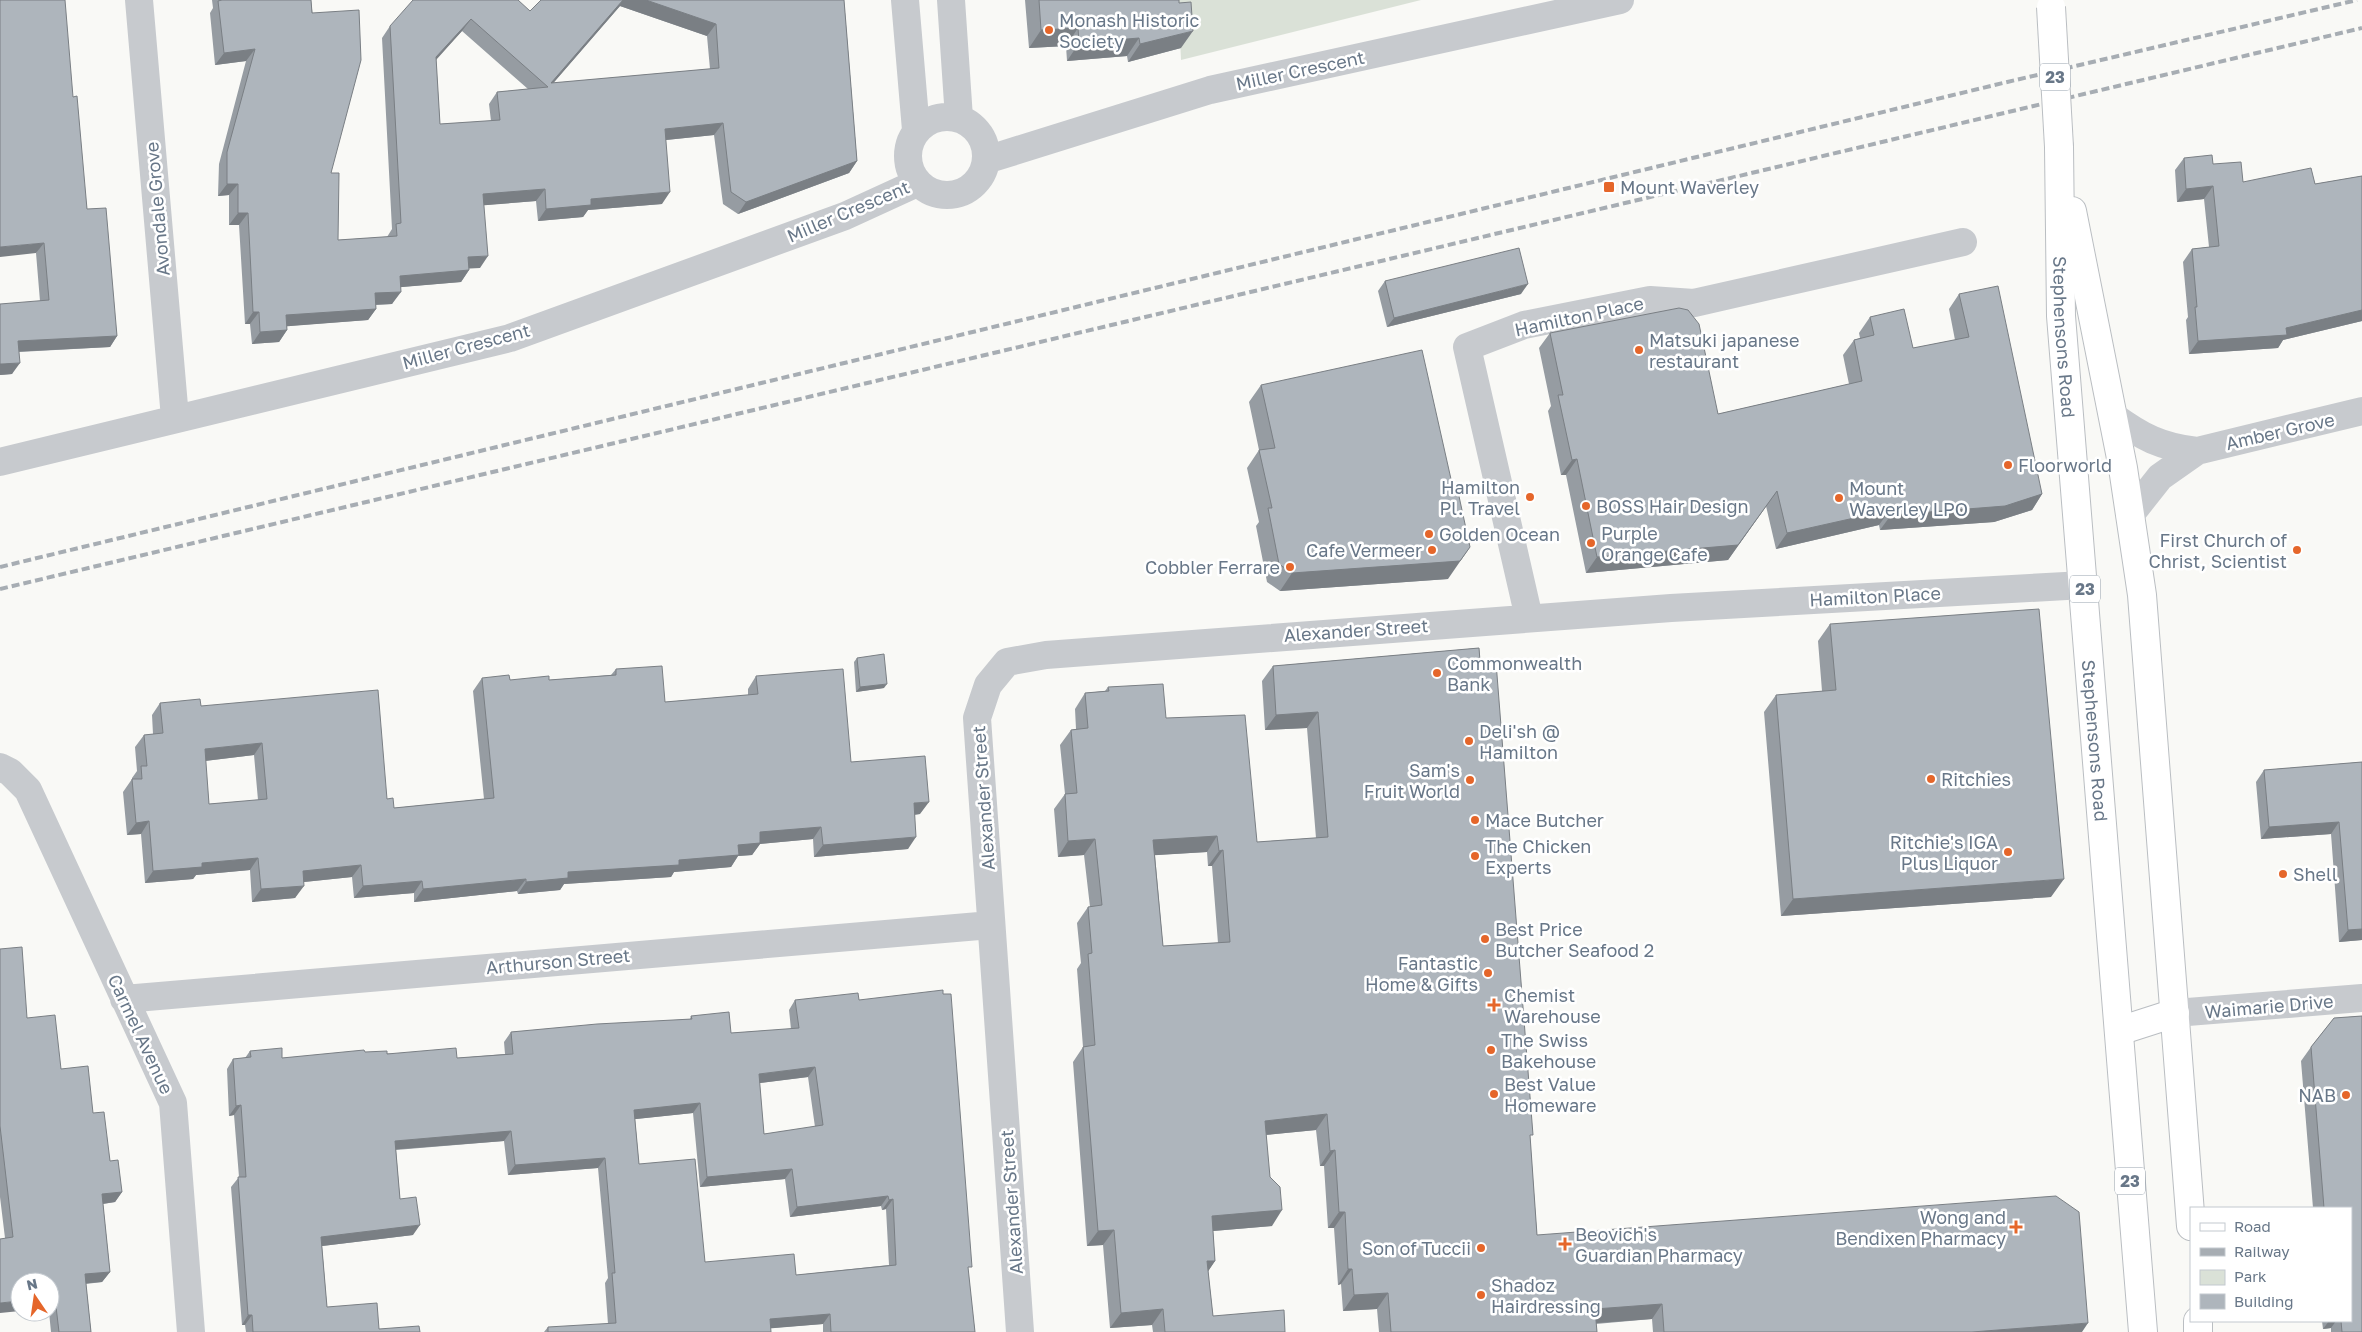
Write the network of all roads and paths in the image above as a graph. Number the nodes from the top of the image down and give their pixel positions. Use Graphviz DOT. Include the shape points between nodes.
graph roads {
  1 [pos="139,0"];
  2 [pos="905,0"];
  3 [pos="951,0"];
  4 [pos="1620,0"];
  5 [pos="2051,4"];
  6 [pos="959,118"];
  7 [pos="916,130"];
  8 [pos="2059,148"];
  9 [pos="986,160"];
  10 [pos="917,183"];
  11 [pos="1964,242"];
  12 [pos="2362,411"];
  13 [pos="2113,416"];
  14 [pos="175,418"];
  15 [pos="2197,451"];
  16 [pos="0,462"];
  17 [pos="2130,515"];
  18 [pos="2084,585"];
  19 [pos="1537,618"];
  20 [pos="0,767"];
  21 [pos="991,925"];
  22 [pos="124,998"];
  23 [pos="2362,998"];
  24 [pos="2176,1013"];
  25 [pos="2119,1031"];
  26 [pos="2190,1212"];
  27 [pos="191,1332"];
  28 [pos="1020,1332"];
  29 [pos="2143,1332"];
  1 -- 14 [label="street, Avondale Grove"];
  2 -- 7 [label="street"];
  3 -- 6 [label="street"];
  4 -- 9 [label="street, Miller Crescent" via="1210,90"];
  5 -- 8 [label="main road, Stephensons Road / 23, bridge"];
  6 -- 7 [label="street" via="936,118"];
  6 -- 9 [label="street" via="980,134 986,147"];
  7 -- 10 [label="street" via="907,150 910,173"];
  8 -- 13 [label="main road, Stephensons Road / 23"];
  8 -- 18 [label="main road, Stephensons Road / 23" via="2061,316"];
  9 -- 10 [label="street" via="975,184 965,191 940,195"];
  10 -- 14 [label="street, Miller Crescent" via="845,216 510,338"];
  11 -- 19 [label="street, Hamilton Place" via="1694,303 1650,300 1524,326 1468,347"];
  12 -- 15 [label="street, Amber Grove"];
  13 -- 15 [label="street, Amber Grove" via="2155,443"];
  13 -- 17 [label="main road, Stephensons Road / 23"];
  14 -- 16 [label="street, Miller Crescent"];
  15 -- 17 [label="street, Amber Grove" via="2160,476"];
  17 -- 24 [label="main road, Stephensons Road / 23" via="2142,594"];
  18 -- 19 [label="street, Hamilton Place"];
  18 -- 25 [label="main road, Stephensons Road / 23"];
  19 -- 21 [label="street, Alexander Street" via="1046,655 1008,662 988,685 977,718"];
  20 -- 22 [label="street, Carmel Avenue" via="28,790"];
  21 -- 22 [label="street, Arthurson Street"];
  21 -- 28 [label="street, Alexander Street"];
  22 -- 27 [label="street, Carmel Avenue" via="173,1103"];
  23 -- 24 [label="street, Waimarie Drive"];
  24 -- 25 [label="main road"];
  24 -- 26 [label="main road, Stephensons Road / 23"];
  25 -- 29 [label="main road, Stephensons Road / 23"];
}
